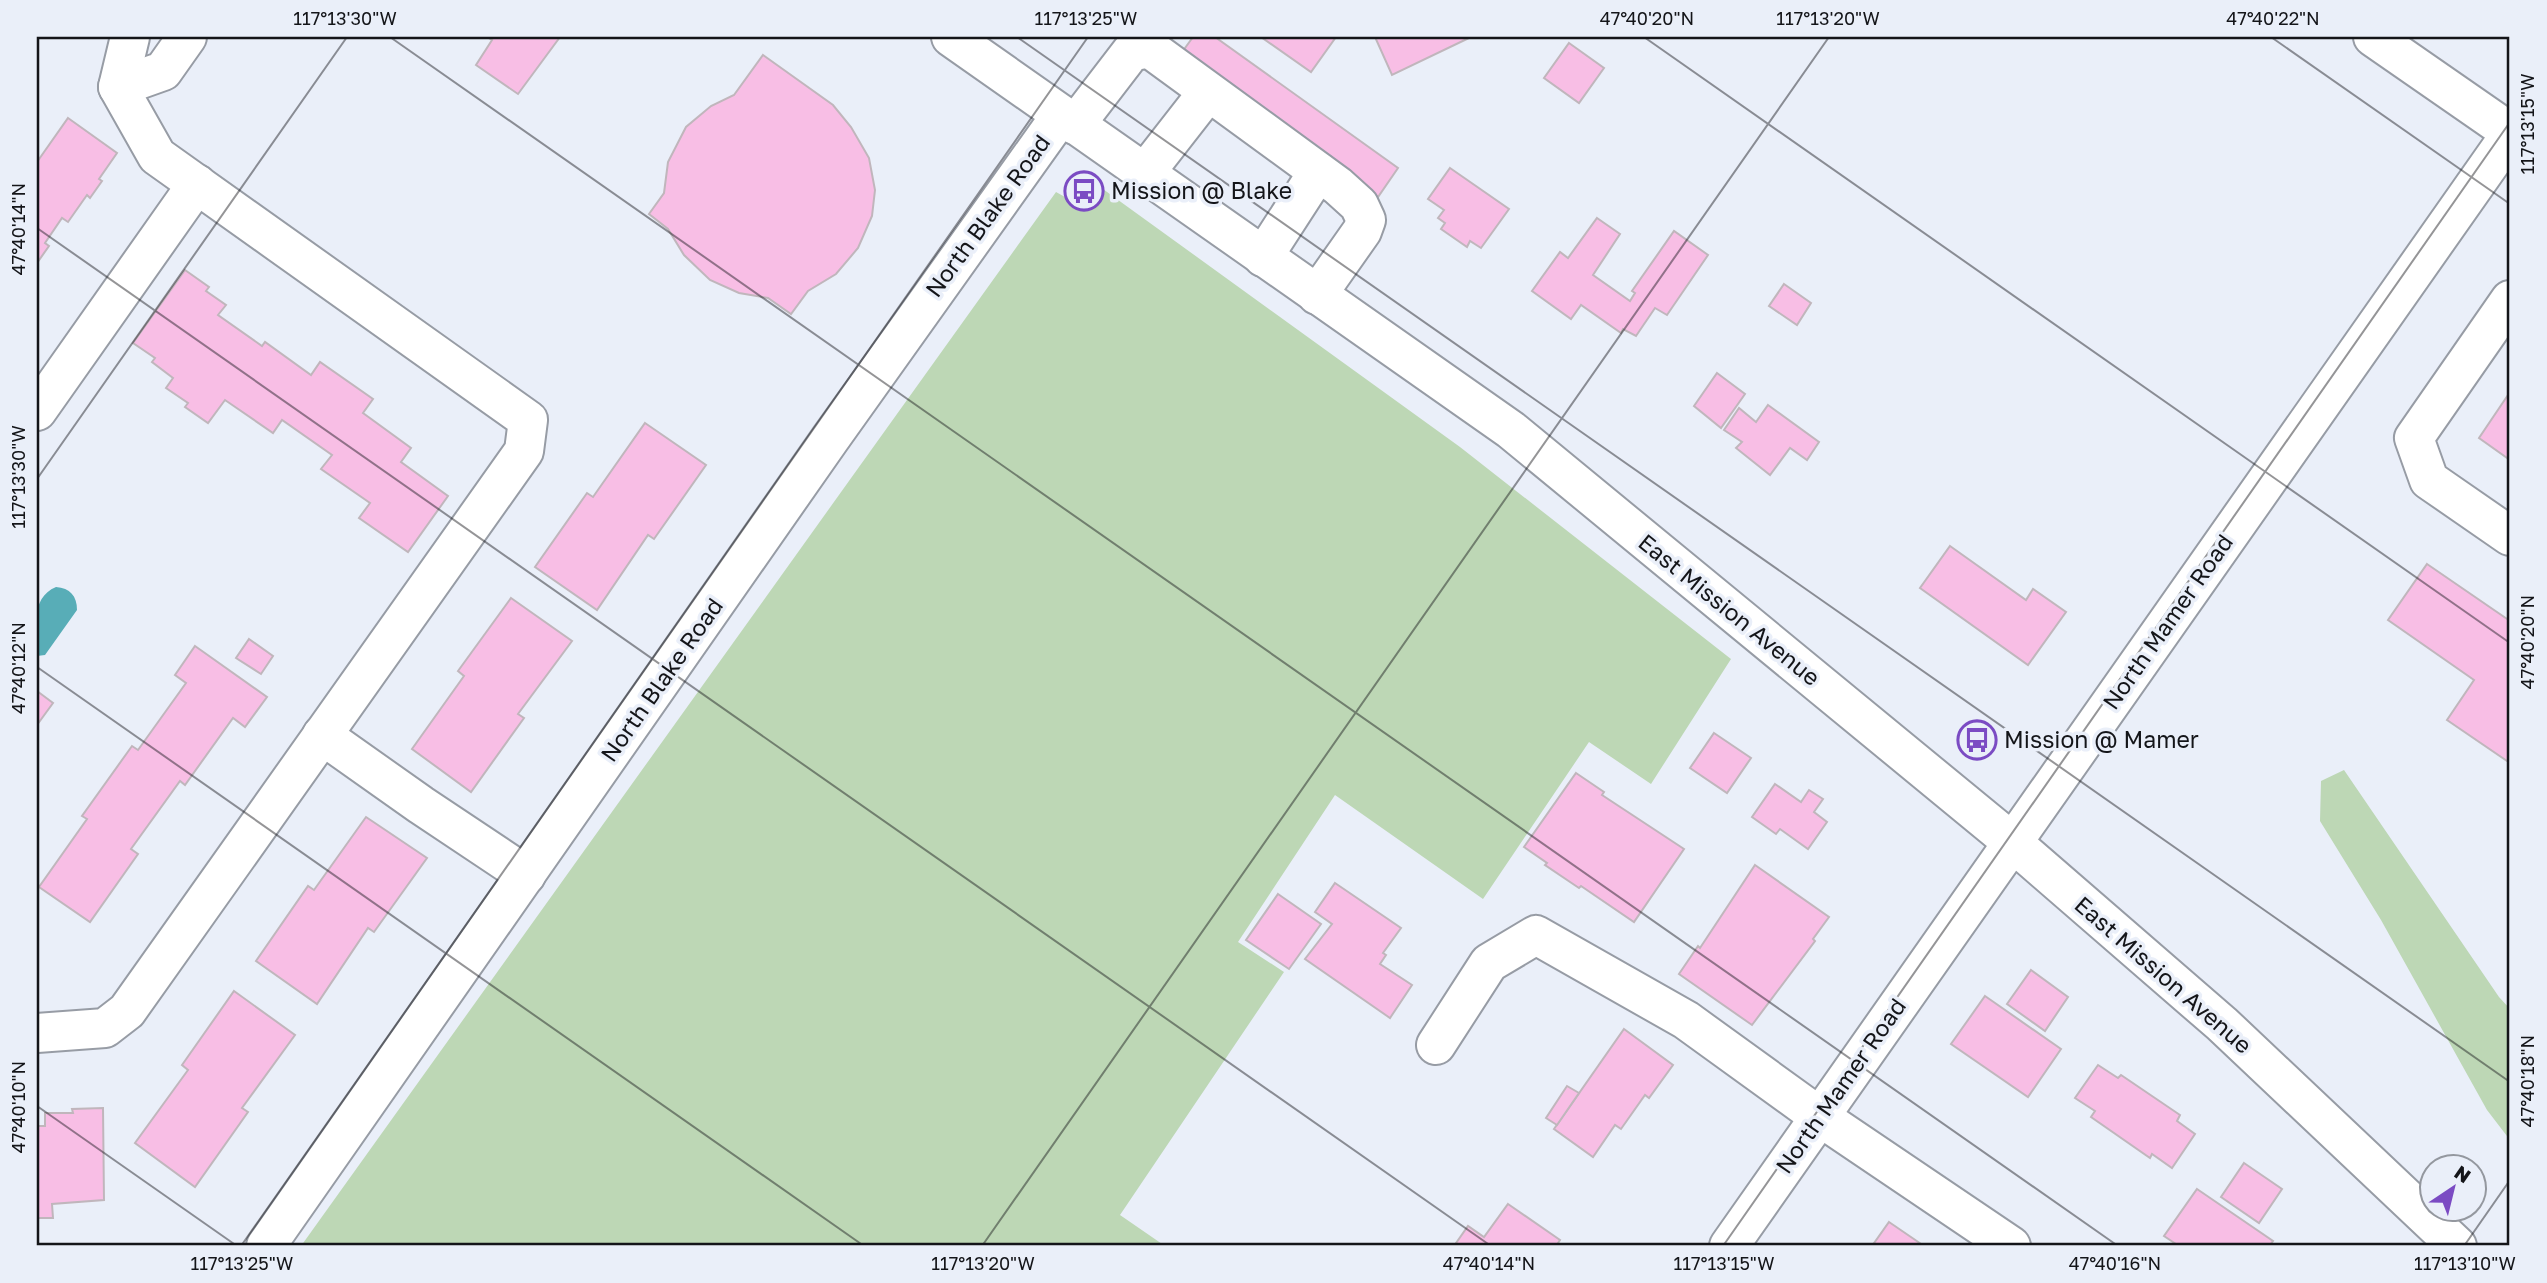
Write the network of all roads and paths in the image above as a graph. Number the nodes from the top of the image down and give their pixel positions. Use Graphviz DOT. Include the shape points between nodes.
graph roads {
  1 [pos="130,37"];
  2 [pos="187,37"];
  3 [pos="951,37"];
  4 [pos="2373,37"];
  5 [pos="118,87"];
  6 [pos="1208,92"];
  7 [pos="1068,120"];
  8 [pos="2510,134"];
  9 [pos="1318,172"];
  10 [pos="1144,174"];
  11 [pos="197,184"];
  12 [pos="1263,257"];
  13 [pos="1317,295"];
  14 [pos="2510,300"];
  15 [pos="37,411"];
  16 [pos="2510,536"];
  17 [pos="322,735"];
  18 [pos="2012,842"];
  19 [pos="526,875"];
  20 [pos="37,1033"];
  21 [pos="1436,1045"];
  22 [pos="1820,1117"];
  23 [pos="265,1246"];
  24 [pos="1729,1246"];
  25 [pos="2011,1246"];
  26 [pos="2457,1246"];
  1 -- 5 [label="street"];
  2 -- 5 [label="street" via="163,71"];
  3 -- 7 [label="street, East Mission Avenue"];
  4 -- 8 [label="street"];
  5 -- 11 [label="street" via="157,156"];
  6 -- 7 [label="street, North Blake Road" via="1149,48 1131,52"];
  6 -- 9 [label="street, North Blake Road"];
  6 -- 10 [label="street"];
  7 -- 10 [label="street, East Mission Avenue"];
  7 -- 19 [label="street, North Blake Road" via="830,439"];
  8 -- 18 [label="street, North Mamer Road"];
  9 -- 12 [label="street"];
  9 -- 13 [label="street, North Blake Road" via="1359,205 1366,220"];
  10 -- 12 [label="street, East Mission Avenue"];
  11 -- 15 [label="street"];
  11 -- 17 [label="street" via="528,420 524,451"];
  12 -- 13 [label="street, East Mission Avenue"];
  13 -- 18 [label="street, East Mission Avenue" via="1511,430"];
  14 -- 16 [label="street" via="2414,438 2428,480"];
  17 -- 19 [label="street"];
  17 -- 20 [label="street" via="127,1011 105,1028"];
  18 -- 22 [label="street, North Mamer Road"];
  18 -- 26 [label="street, East Mission Avenue" via="2222,1024"];
  19 -- 23 [label="street, North Blake Road"];
  21 -- 22 [label="street" via="1489,963 1536,935 1686,1020"];
  22 -- 24 [label="street, North Mamer Road"];
  22 -- 25 [label="street"];
}
